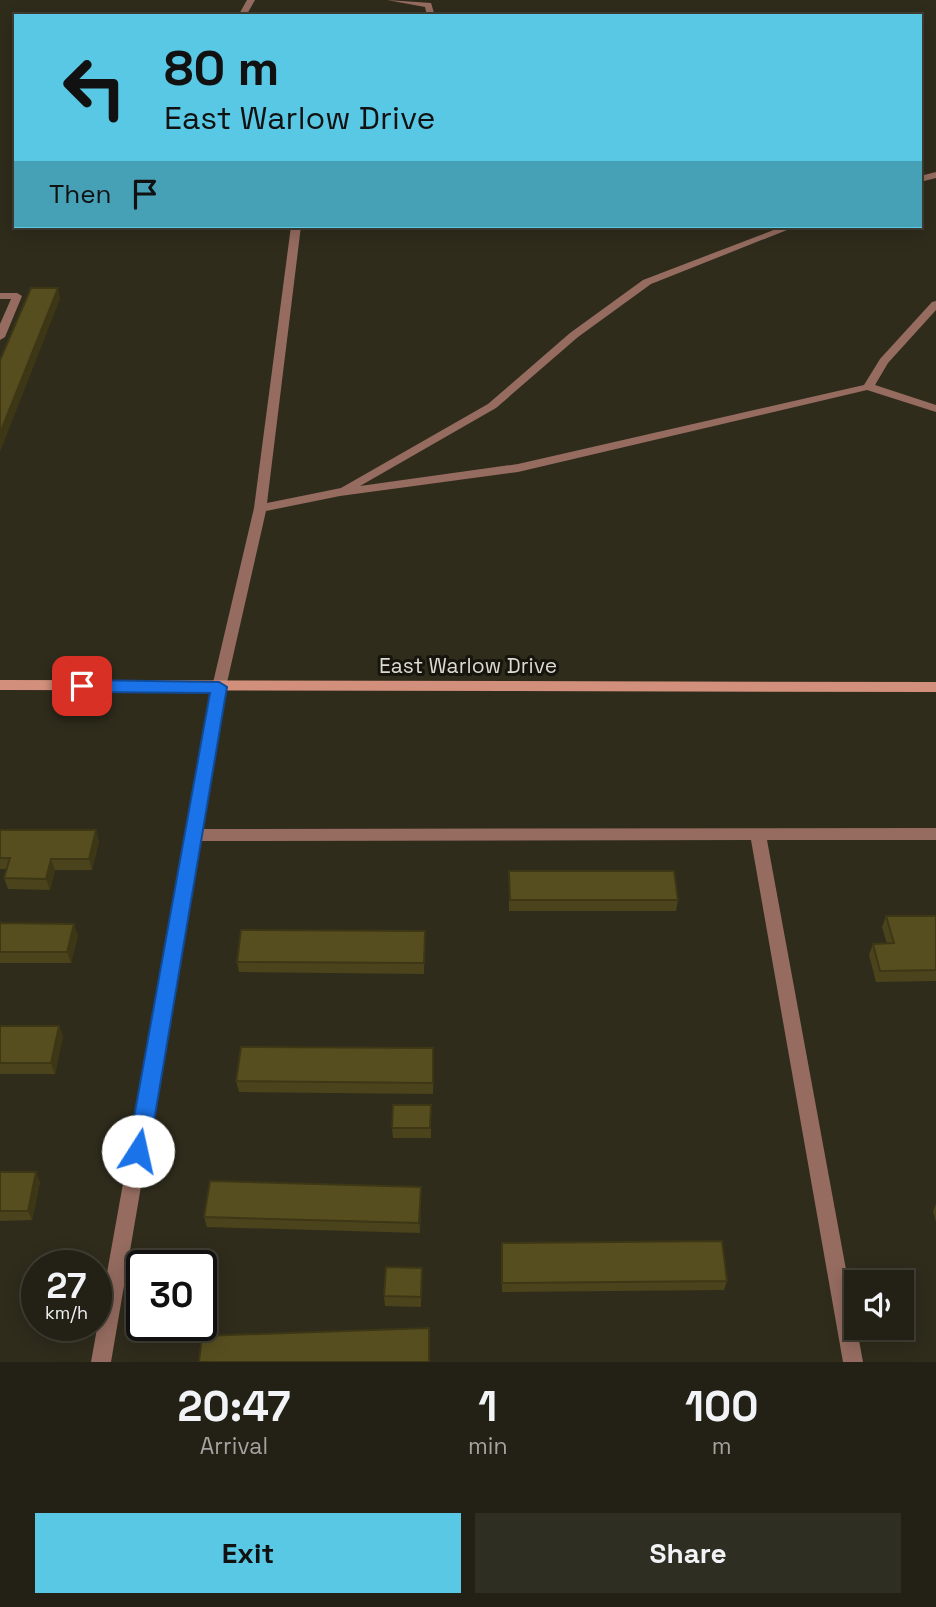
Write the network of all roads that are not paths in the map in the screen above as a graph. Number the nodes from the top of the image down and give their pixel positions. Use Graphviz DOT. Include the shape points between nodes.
graph roads {
  1 [pos="391,0"];
  2 [pos="430,14"];
  3 [pos="296,228"];
  4 [pos="787,228"];
  5 [pos="0,296"];
  6 [pos="936,304"];
  7 [pos="0,337"];
  8 [pos="868,387"];
  9 [pos="936,409"];
  10 [pos="340,492"];
  11 [pos="260,508"];
  12 [pos="0,685"];
  13 [pos="219,687"];
  14 [pos="936,687"];
  15 [pos="758,834"];
  16 [pos="936,834"];
  17 [pos="195,835"];
  18 [pos="101,1362"];
  19 [pos="853,1362"];
  1 -- 2 [label="street" via="428,5"];
  3 -- 11 [label="street"];
  4 -- 10 [label="street" via="647,282 574,335 492,407"];
  5 -- 7 [label="street" via="17,296"];
  6 -- 8 [label="street" via="884,361"];
  8 -- 9 [label="street"];
  8 -- 10 [label="street" via="518,468"];
  10 -- 11 [label="street"];
  11 -- 13 [label="street"];
  12 -- 13 [label="street, East Warlow Drive"];
  13 -- 14 [label="street, East Warlow Drive"];
  13 -- 17 [label="street"];
  15 -- 16 [label="street"];
  15 -- 17 [label="street"];
  15 -- 19 [label="street"];
  17 -- 18 [label="street"];
}
